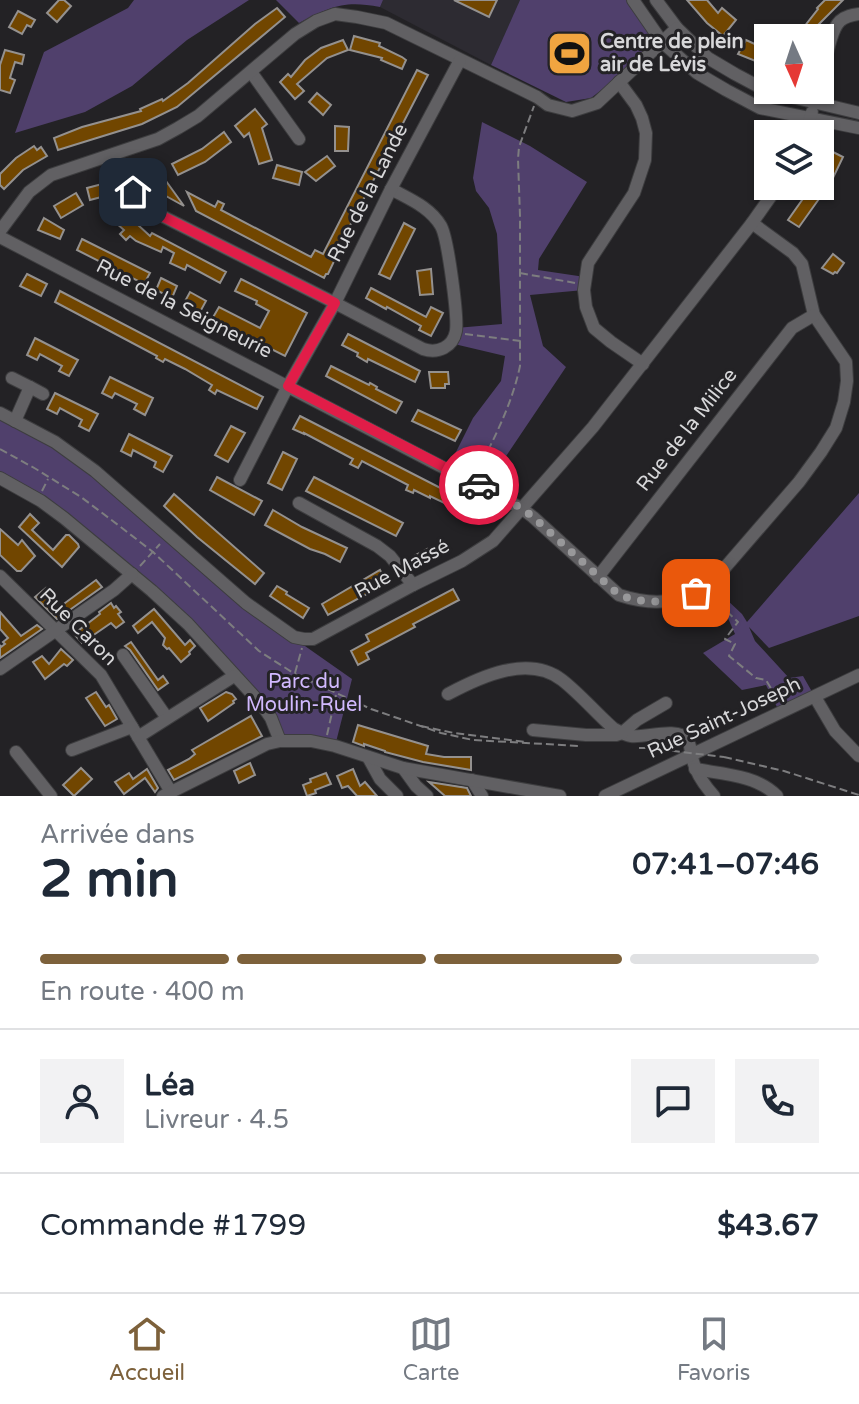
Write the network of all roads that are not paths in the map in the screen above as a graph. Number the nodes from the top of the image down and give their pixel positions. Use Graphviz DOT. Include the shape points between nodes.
graph roads {
  1 [pos="633,0"];
  2 [pos="656,0"];
  3 [pos="859,14"];
  4 [pos="677,28"];
  5 [pos="834,31"];
  6 [pos="662,42"];
  7 [pos="460,60"];
  8 [pos="251,72"];
  9 [pos="619,82"];
  10 [pos="754,84"];
  11 [pos="834,100"];
  12 [pos="814,104"];
  13 [pos="859,113"];
  14 [pos="810,119"];
  15 [pos="859,128"];
  16 [pos="299,139"];
  17 [pos="112,155"];
  18 [pos="391,189"];
  19 [pos="768,200"];
  20 [pos="752,223"];
  21 [pos="0,234"];
  22 [pos="335,303"];
  23 [pos="814,315"];
  24 [pos="643,364"];
  25 [pos="12,378"];
  26 [pos="288,386"];
  27 [pos="30,387"];
  28 [pos="43,394"];
  29 [pos="0,413"];
  30 [pos="15,421"];
  31 [pos="0,478"];
  32 [pos="240,480"];
  33 [pos="299,503"];
  34 [pos="521,508"];
  35 [pos="132,574"];
  36 [pos="0,576"];
  37 [pos="598,577"];
  38 [pos="413,585"];
  39 [pos="55,631"];
  40 [pos="123,655"];
  41 [pos="0,669"];
  42 [pos="859,675"];
  43 [pos="234,676"];
  44 [pos="448,694"];
  45 [pos="815,697"];
  46 [pos="666,703"];
  47 [pos="167,718"];
  48 [pos="533,730"];
  49 [pos="135,732"];
  50 [pos="622,733"];
  51 [pos="280,741"];
  52 [pos="72,750"];
  53 [pos="16,752"];
  54 [pos="691,755"];
  55 [pos="859,756"];
  56 [pos="368,757"];
  57 [pos="403,768"];
  58 [pos="695,769"];
  59 [pos="472,780"];
  60 [pos="167,794"];
  61 [pos="51,796"];
  62 [pos="397,796"];
  63 [pos="427,796"];
  64 [pos="482,796"];
  65 [pos="560,796"];
  66 [pos="605,796"];
  67 [pos="714,796"];
  68 [pos="777,796"];
  1 -- 6 [label="street"];
  2 -- 4 [label="street"];
  3 -- 5 [label="street" via="837,23"];
  4 -- 6 [label="street"];
  4 -- 10 [label="street" via="708,58"];
  6 -- 9 [label="street"];
  6 -- 14 [label="street" via="697,73 760,108"];
  7 -- 8 [label="street" via="386,23 335,14 295,34"];
  7 -- 9 [label="street" via="548,105 572,111 597,103"];
  7 -- 18 [label="street, Rue de la Lande"];
  8 -- 16 [label="street"];
  8 -- 17 [label="street" via="178,128"];
  9 -- 24 [label="street" via="642,118 645,160 634,193 588,263 584,285 594,328"];
  11 -- 13 [label="street"];
  12 -- 14 [label="street"];
  14 -- 15 [label="street"];
  17 -- 21 [label="street" via="39,183"];
  17 -- 22 [label="street" via="125,182 158,214"];
  18 -- 22 [label="street, Rue de la Lande"];
  18 -- 22 [label="street" via="433,214 445,236 455,333 446,347 432,352"];
  19 -- 20 [label="street, Rue Massé"];
  20 -- 23 [label="street, Rue de la Seigneurie" via="802,264"];
  20 -- 24 [label="street, Rue Massé"];
  21 -- 26 [label="street, Rue de la Seigneurie"];
  22 -- 26 [label="street, Rue de la Lande"];
  23 -- 37 [label="street, Rue de la Milice" via="792,328"];
  23 -- 37 [label="street, Rue de la Seigneurie" via="846,362 847,381 836,428 799,482 703,589 681,599 650,602 619,595"];
  24 -- 34 [label="street, Rue Massé"];
  25 -- 27 [label="street"];
  26 -- 32 [label="street, Rue de la Lande"];
  26 -- 34 [label="street, Rue de la Seigneurie"];
  27 -- 28 [label="street"];
  27 -- 30 [label="street"];
  29 -- 30 [label="street"];
  30 -- 38 [label="street, Rue Massé" via="95,471 246,603 294,637 313,639"];
  31 -- 35 [label="street" via="64,518"];
  33 -- 38 [label="street" via="369,540"];
  34 -- 37 [label="street, Rue de la Seigneurie"];
  34 -- 38 [label="street, Rue Massé" via="493,541"];
  35 -- 39 [label="street"];
  35 -- 43 [label="street" via="188,624"];
  36 -- 39 [label="street, Rue Caron"];
  39 -- 41 [label="street"];
  39 -- 49 [label="street, Rue Caron" via="101,675"];
  40 -- 47 [label="street"];
  42 -- 45 [label="street, Rue Saint-Joseph"];
  43 -- 47 [label="street"];
  43 -- 51 [label="street" via="271,718"];
  44 -- 50 [label="street" via="509,670 544,671"];
  45 -- 54 [label="street, Rue Saint-Joseph"];
  45 -- 55 [label="street" via="835,731"];
  46 -- 50 [label="street"];
  47 -- 49 [label="street"];
  48 -- 50 [label="street"];
  49 -- 52 [label="street"];
  49 -- 60 [label="street, Rue Caron"];
  50 -- 54 [label="street" via="682,735"];
  51 -- 56 [label="street" via="311,741"];
  51 -- 60 [label="street"];
  53 -- 61 [label="street"];
  54 -- 58 [label="street"];
  54 -- 66 [label="street, Rue Saint-Joseph"];
  56 -- 57 [label="street"];
  56 -- 62 [label="street"];
  57 -- 59 [label="street"];
  57 -- 63 [label="street"];
  58 -- 67 [label="street"];
  58 -- 68 [label="street" via="753,780"];
  59 -- 64 [label="street"];
  59 -- 65 [label="street"];
}
